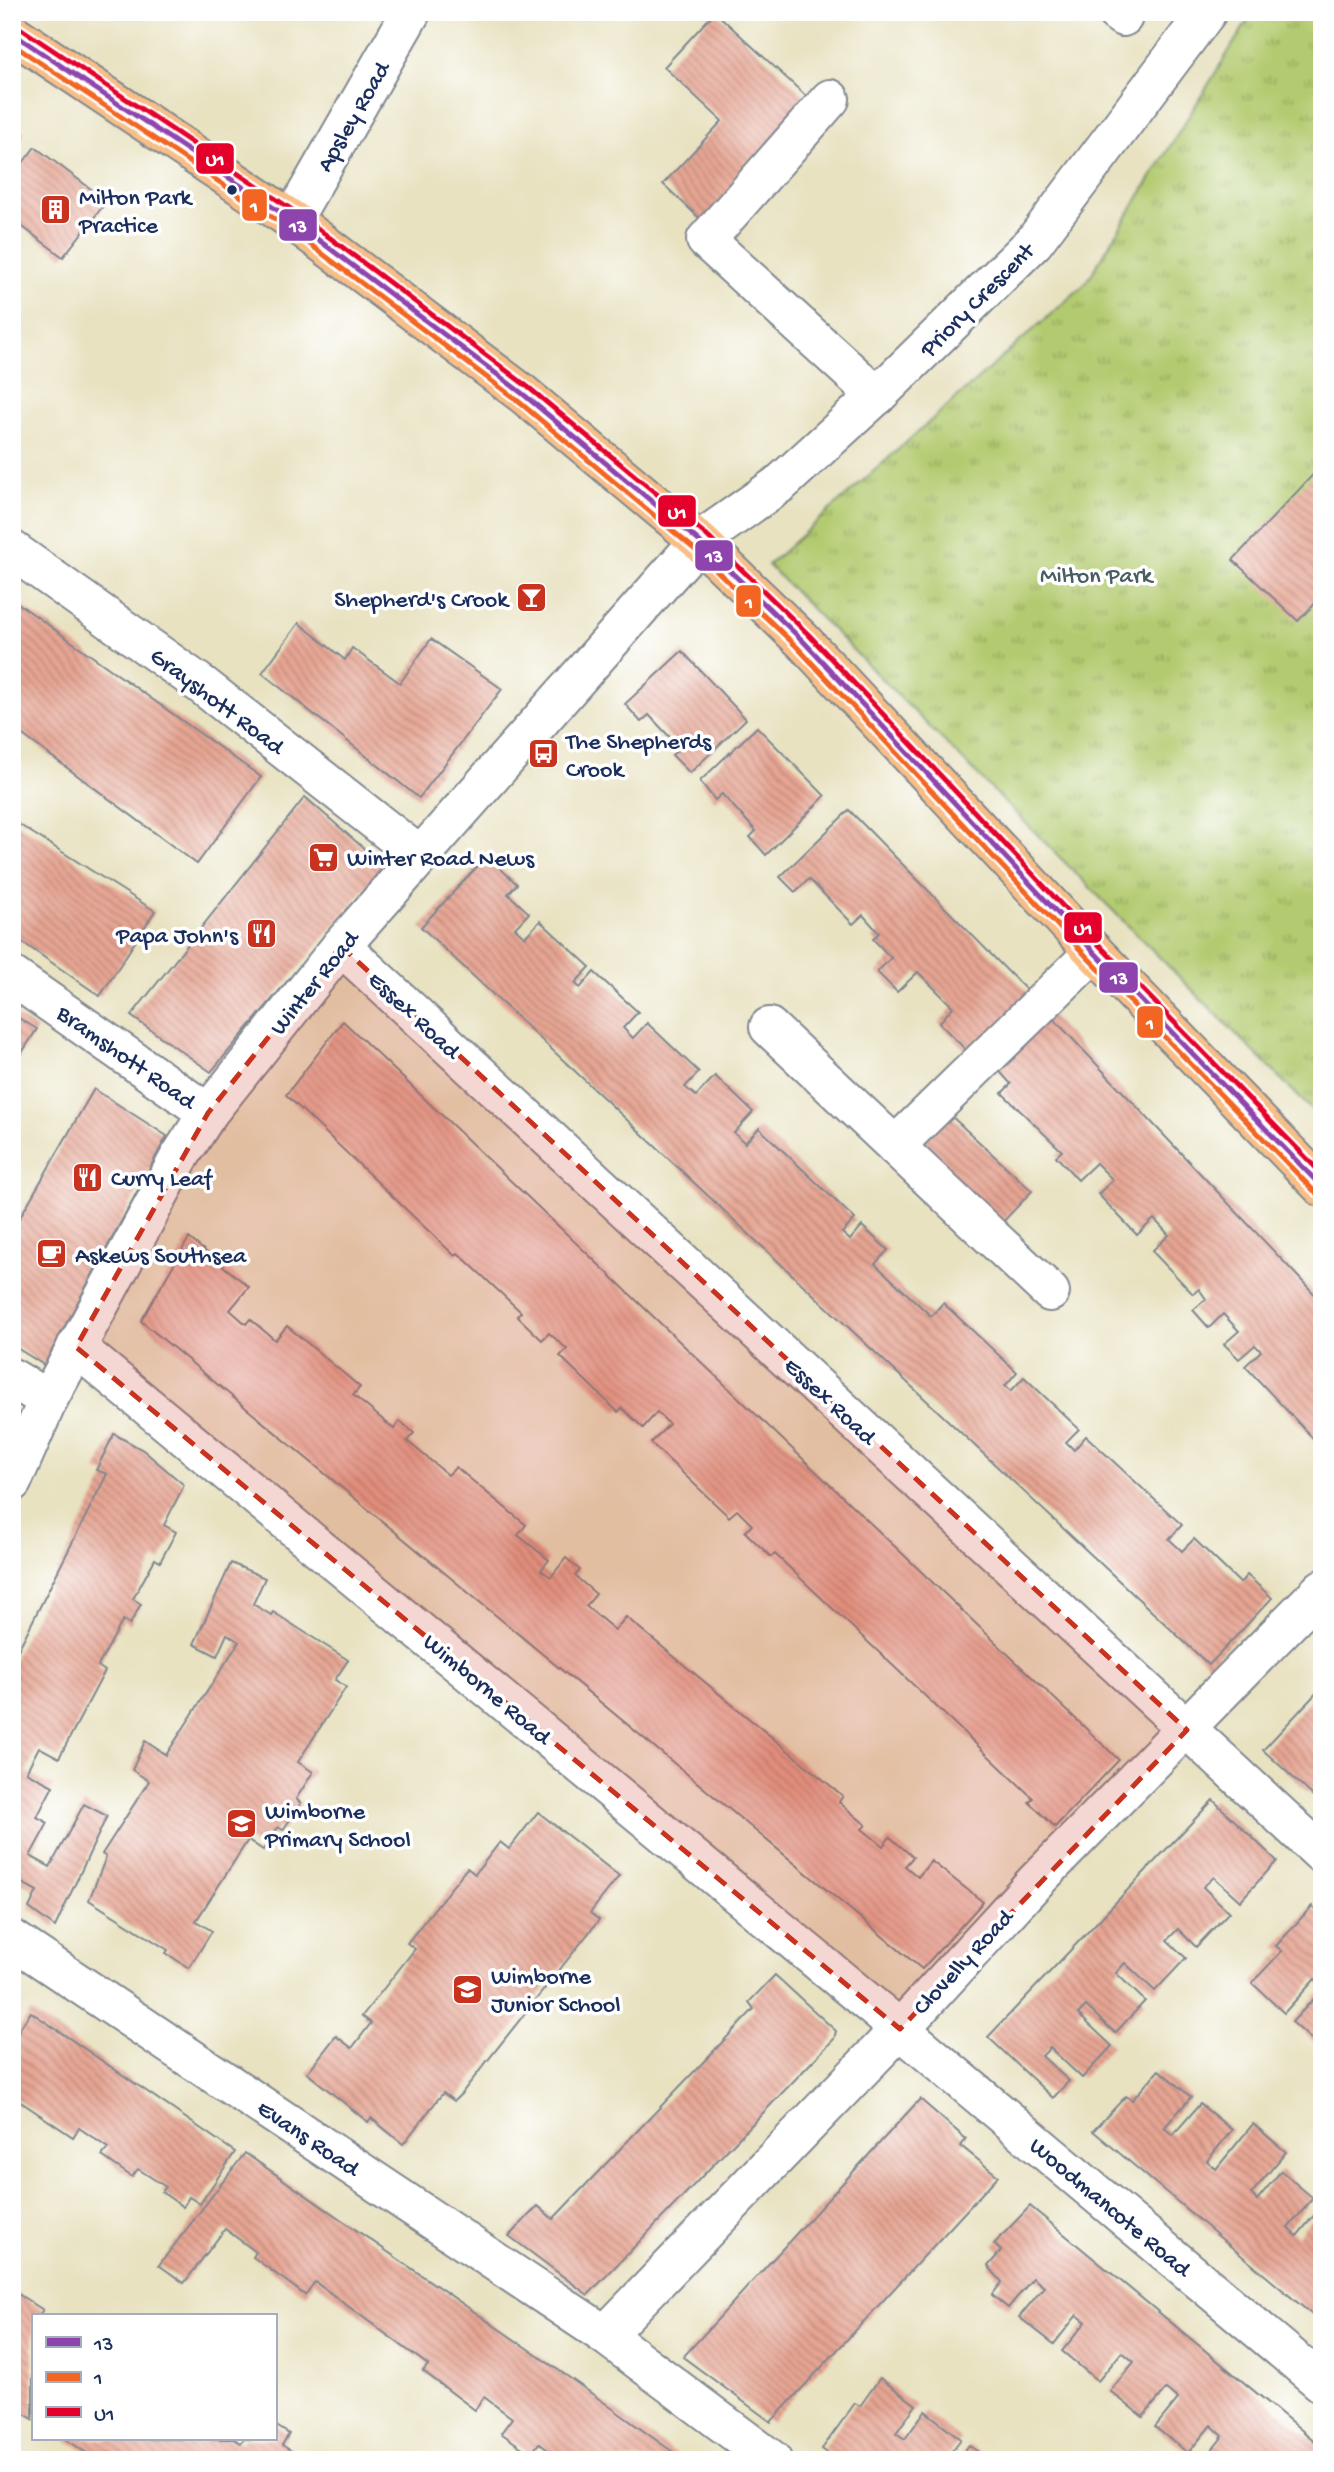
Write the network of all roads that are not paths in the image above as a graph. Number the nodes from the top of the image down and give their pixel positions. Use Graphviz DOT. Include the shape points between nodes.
graph roads {
  1 [pos="411,12"];
  2 [pos="1207,12"];
  3 [pos="12,33"];
  4 [pos="831,99"];
  5 [pos="292,220"];
  6 [pos="877,396"];
  7 [pos="699,541"];
  8 [pos="12,550"];
  9 [pos="420,856"];
  10 [pos="341,946"];
  11 [pos="1094,952"];
  12 [pos="12,976"];
  13 [pos="769,1027"];
  14 [pos="208,1112"];
  15 [pos="895,1146"];
  16 [pos="1322,1187"];
  17 [pos="1051,1292"];
  18 [pos="76,1348"];
  19 [pos="12,1378"];
  20 [pos="48,1400"];
  21 [pos="12,1482"];
  22 [pos="1322,1589"];
  23 [pos="1187,1730"];
  24 [pos="1322,1854"];
  25 [pos="12,1939"];
  26 [pos="900,2029"];
  27 [pos="605,2335"];
  28 [pos="1322,2383"];
  29 [pos="772,2460"];
  1 -- 5 [label="street, Apsley Road"];
  2 -- 6 [label="street, Priory Crescent" via="1034,242"];
  3 -- 5 [label="main road"];
  4 -- 6 [label="street" via="706,240"];
  5 -- 7 [label="main road" via="523,394"];
  6 -- 7 [label="street, Priory Crescent" via="780,483"];
  7 -- 9 [label="street, Winter Road"];
  7 -- 11 [label="main road" via="803,640"];
  8 -- 9 [label="street, Grayshott Road" via="202,685"];
  9 -- 10 [label="street, Winter Road"];
  10 -- 14 [label="street, Winter Road"];
  10 -- 23 [label="street, Essex Road"];
  11 -- 15 [label="street"];
  11 -- 16 [label="main road"];
  12 -- 14 [label="street, Bramshott Road"];
  13 -- 15 [label="street"];
  14 -- 18 [label="street, Winter Road"];
  15 -- 17 [label="street"];
  18 -- 20 [label="street, Winter Road"];
  18 -- 26 [label="street, Wimborne Road"];
  19 -- 20 [label="street"];
  20 -- 21 [label="street, Winter Road"];
  22 -- 23 [label="street, Clovelly Road"];
  23 -- 24 [label="street, Essex Road"];
  23 -- 26 [label="street, Clovelly Road" via="1035,1882"];
  25 -- 27 [label="street, Evans Road"];
  26 -- 27 [label="street, Clovelly Road"];
  26 -- 28 [label="street, Woodmancote Road"];
  27 -- 29 [label="street, Evans Road"];
}
